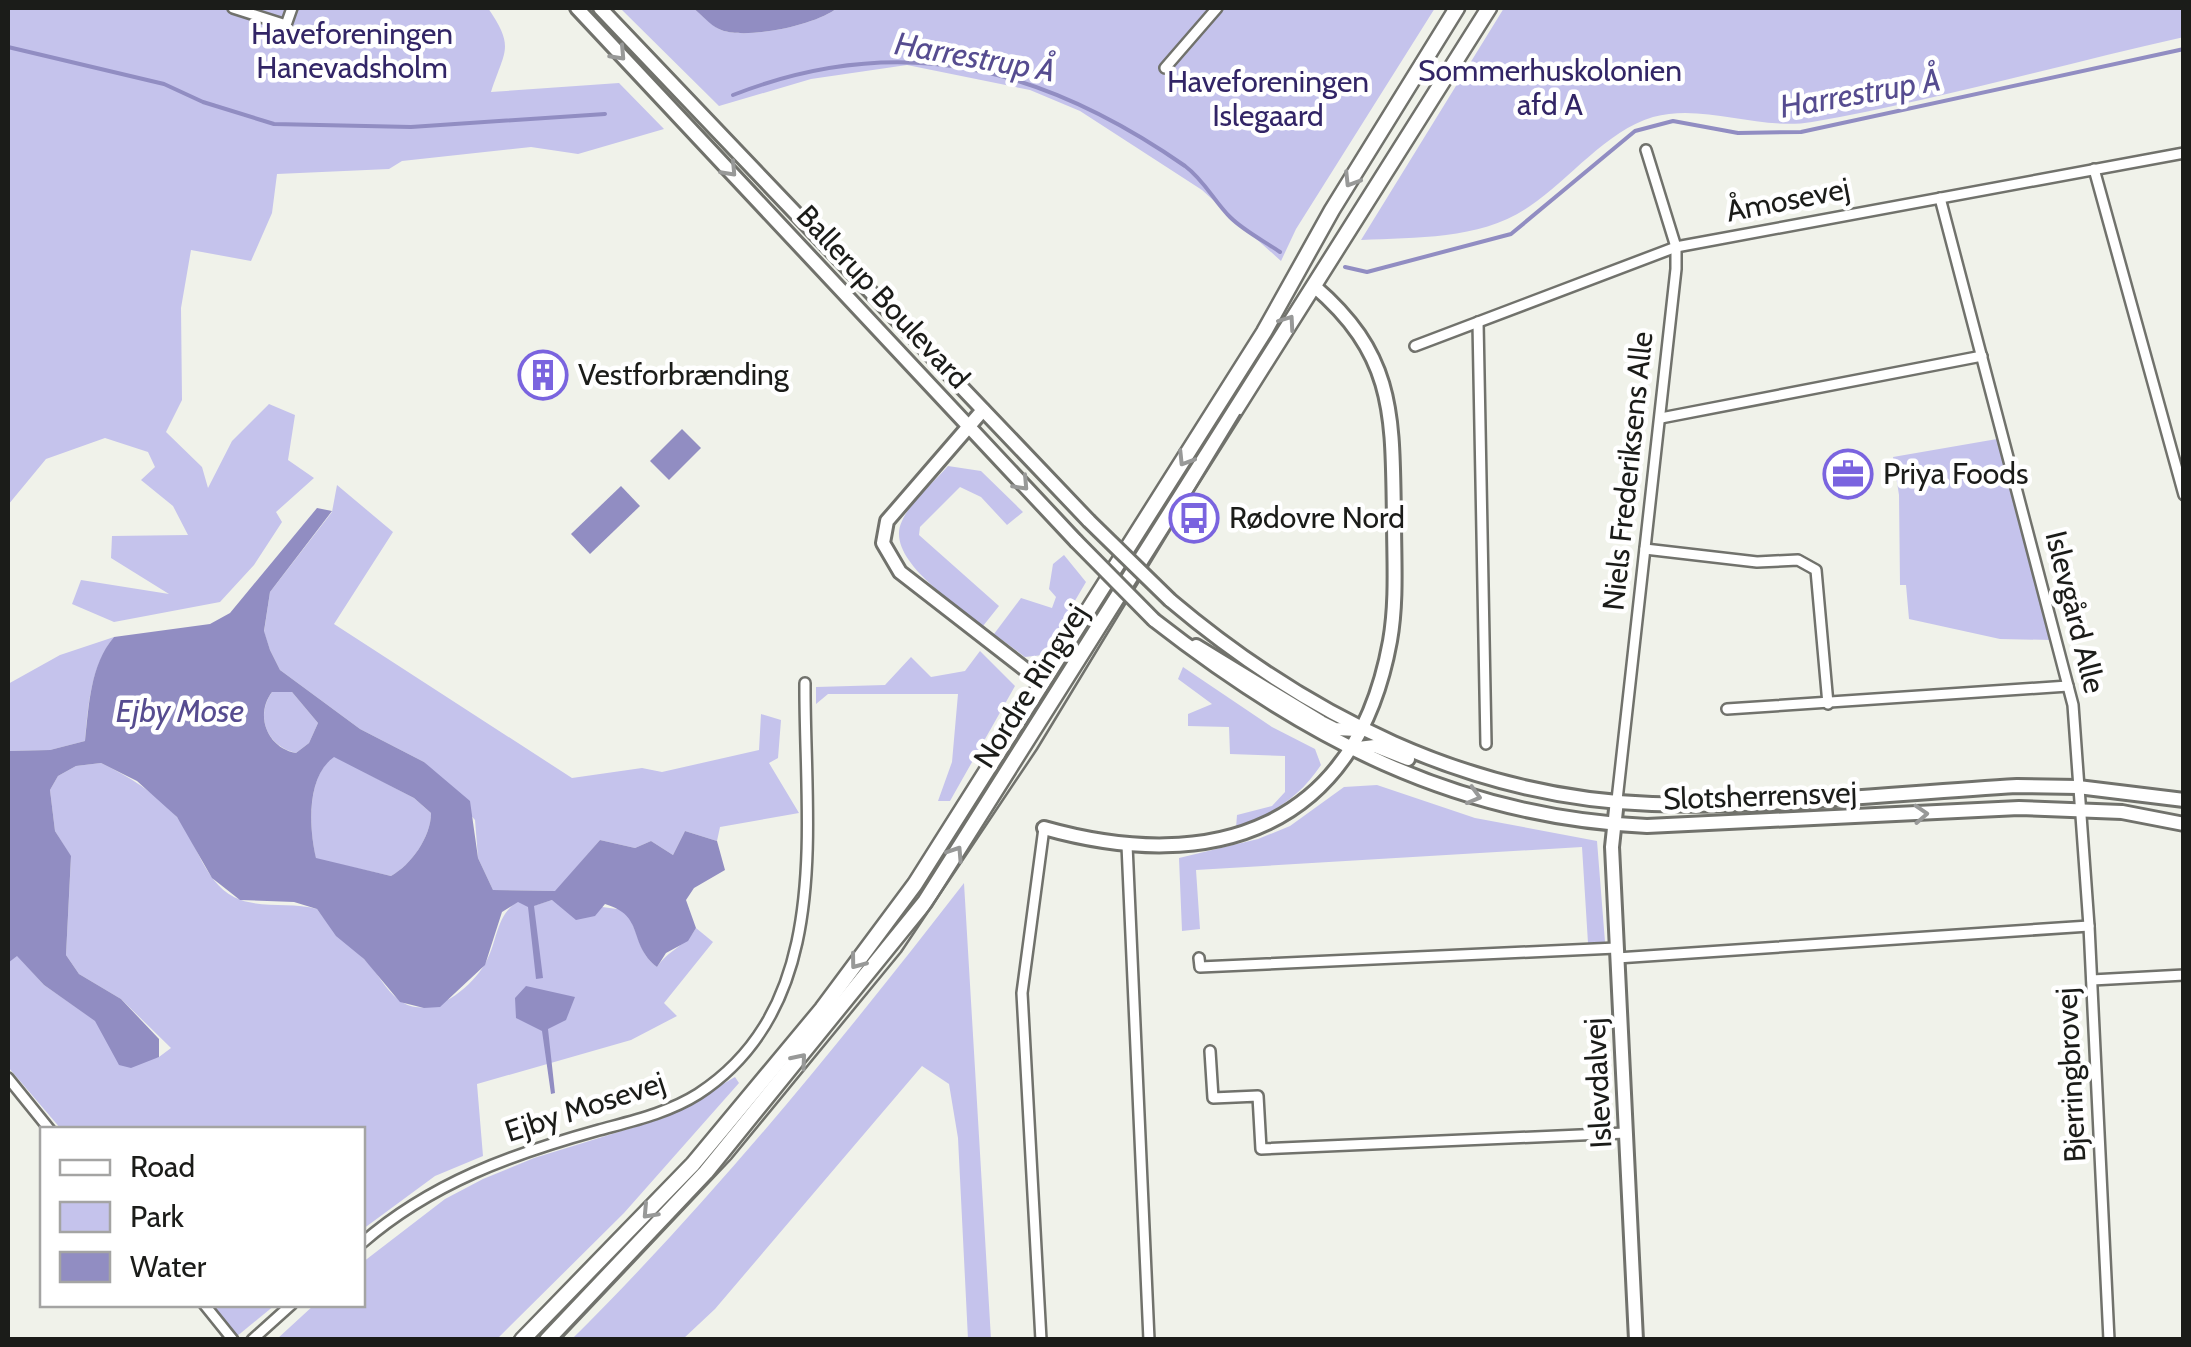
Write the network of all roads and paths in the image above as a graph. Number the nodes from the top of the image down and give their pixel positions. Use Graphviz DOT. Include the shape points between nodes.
graph roads {
  1 [pos="233,8"];
  2 [pos="292,8"];
  3 [pos="577,8"];
  4 [pos="600,8"];
  5 [pos="1217,8"];
  6 [pos="1458,8"];
  7 [pos="1490,8"];
  8 [pos="1165,68"];
  9 [pos="1646,150"];
  10 [pos="2184,154"];
  11 [pos="2094,170"];
  12 [pos="1940,198"];
  13 [pos="1676,247"];
  14 [pos="1314,286"];
  15 [pos="1478,322"];
  16 [pos="1415,346"];
  17 [pos="1982,356"];
  18 [pos="983,410"];
  19 [pos="1660,418"];
  20 [pos="968,426"];
  21 [pos="2184,495"];
  22 [pos="1644,549"];
  23 [pos="1170,600"];
  24 [pos="1154,620"];
  25 [pos="1176,637"];
  26 [pos="805,683"];
  27 [pos="1043,683"];
  28 [pos="2068,686"];
  29 [pos="1828,704"];
  30 [pos="1727,709"];
  31 [pos="1359,730"];
  32 [pos="1486,744"];
  33 [pos="1350,750"];
  34 [pos="1494,779"];
  35 [pos="2078,787"];
  36 [pos="1616,800"];
  37 [pos="2184,800"];
  38 [pos="2080,809"];
  39 [pos="1614,824"];
  40 [pos="2184,824"];
  41 [pos="1044,828"];
  42 [pos="1127,845"];
  43 [pos="2089,926"];
  44 [pos="1616,953"];
  45 [pos="1199,958"];
  46 [pos="2184,976"];
  47 [pos="2092,980"];
  48 [pos="1210,1051"];
  49 [pos="8,1078"];
  50 [pos="48,1127"];
  51 [pos="1625,1133"];
  52 [pos="365,1241"];
  53 [pos="206,1307"];
  54 [pos="289,1307"];
  55 [pos="233,1340"];
  56 [pos="252,1340"];
  57 [pos="522,1340"];
  58 [pos="546,1340"];
  59 [pos="1040,1340"];
  60 [pos="1148,1340"];
  61 [pos="1636,1340"];
  62 [pos="2109,1340"];
  1 -- 2 [label="street" via="286,25"];
  3 -- 20 [label="street, Ballerup Boulevard, one-way"];
  4 -- 18 [label="street, Ballerup Boulevard"];
  5 -- 8 [label="street"];
  6 -- 27 [label="main road, Nordre Ringvej, one-way"];
  7 -- 14 [label="main road, Nordre Ringvej"];
  9 -- 13 [label="street, Niels Frederiksens Alle"];
  10 -- 11 [label="street, Åmosevej"];
  11 -- 12 [label="street, Åmosevej"];
  11 -- 21 [label="street"];
  12 -- 13 [label="street, Åmosevej"];
  12 -- 17 [label="street, Islevgård Alle"];
  13 -- 15 [label="street, Åmosevej"];
  13 -- 19 [label="street, Niels Frederiksens Alle"];
  14 -- 31 [label="street" via="1363,336 1391,407 1394,606 1384,666"];
  58 -- 14 [label="main road, Nordre Ringvej, one-way" via="706,1172 924,902"];
  15 -- 16 [label="street, Åmosevej"];
  15 -- 32 [label="street"];
  17 -- 19 [label="street"];
  17 -- 28 [label="street, Islevgård Alle"];
  18 -- 20 [label="street"];
  18 -- 23 [label="street, Ballerup Boulevard, bridge"];
  19 -- 22 [label="street, Niels Frederiksens Alle"];
  20 -- 24 [label="street, Ballerup Boulevard, one-way, bridge"];
  20 -- 27 [label="street" via="886,521 883,543 900,572"];
  22 -- 29 [label="street" via="1798,560 1816,570"];
  22 -- 36 [label="street, Niels Frederiksens Alle"];
  23 -- 31 [label="street, Slotsherrensvej" via="1254,668"];
  24 -- 25 [label="street, Slotsherrensvej"];
  25 -- 31 [label="street, Slotsherrensvej" via="1335,730"];
  25 -- 33 [label="street, Slotsherrensvej" via="1274,707"];
  26 -- 52 [label="street, Ejby Mosevej" via="808,873 802,931 774,1008 748,1050 696,1094 653,1115 491,1164 426,1195"];
  27 -- 57 [label="main road, Nordre Ringvej, one-way" via="915,884 822,1009 662,1198"];
  28 -- 29 [label="street"];
  28 -- 35 [label="street, Islevgård Alle"];
  29 -- 30 [label="street"];
  31 -- 33 [label="street"];
  31 -- 34 [label="street, Slotsherrensvej"];
  33 -- 34 [label="street, Slotsherrensvej" via="1375,746 1465,778"];
  33 -- 39 [label="street, Slotsherrensvej, one-way" via="1457,791"];
  33 -- 42 [label="street" via="1324,787 1273,821 1195,843"];
  34 -- 36 [label="street, Slotsherrensvej"];
  35 -- 36 [label="street, Slotsherrensvej" via="1724,804"];
  35 -- 37 [label="street, Slotsherrensvej"];
  35 -- 38 [label="street, Islevgård Alle"];
  36 -- 39 [label="street, Islevdalvej"];
  39 -- 38 [label="street, Slotsherrensvej, one-way" via="1724,826"];
  38 -- 40 [label="street, Slotsherrensvej"];
  38 -- 43 [label="street, Bjerringbrovej"];
  39 -- 44 [label="street, Islevdalvej"];
  41 -- 42 [label="street"];
  41 -- 59 [label="street" via="1022,992"];
  42 -- 60 [label="street"];
  43 -- 44 [label="street"];
  43 -- 47 [label="street, Bjerringbrovej"];
  44 -- 45 [label="street" via="1200,967"];
  44 -- 51 [label="street, Islevdalvej"];
  46 -- 47 [label="street"];
  47 -- 62 [label="street, Bjerringbrovej"];
  48 -- 51 [label="street" via="1213,1098 1258,1096 1261,1149"];
  49 -- 50 [label="street"];
  51 -- 61 [label="street, Islevdalvej"];
  53 -- 55 [label="street"];
  54 -- 56 [label="street"];
}
